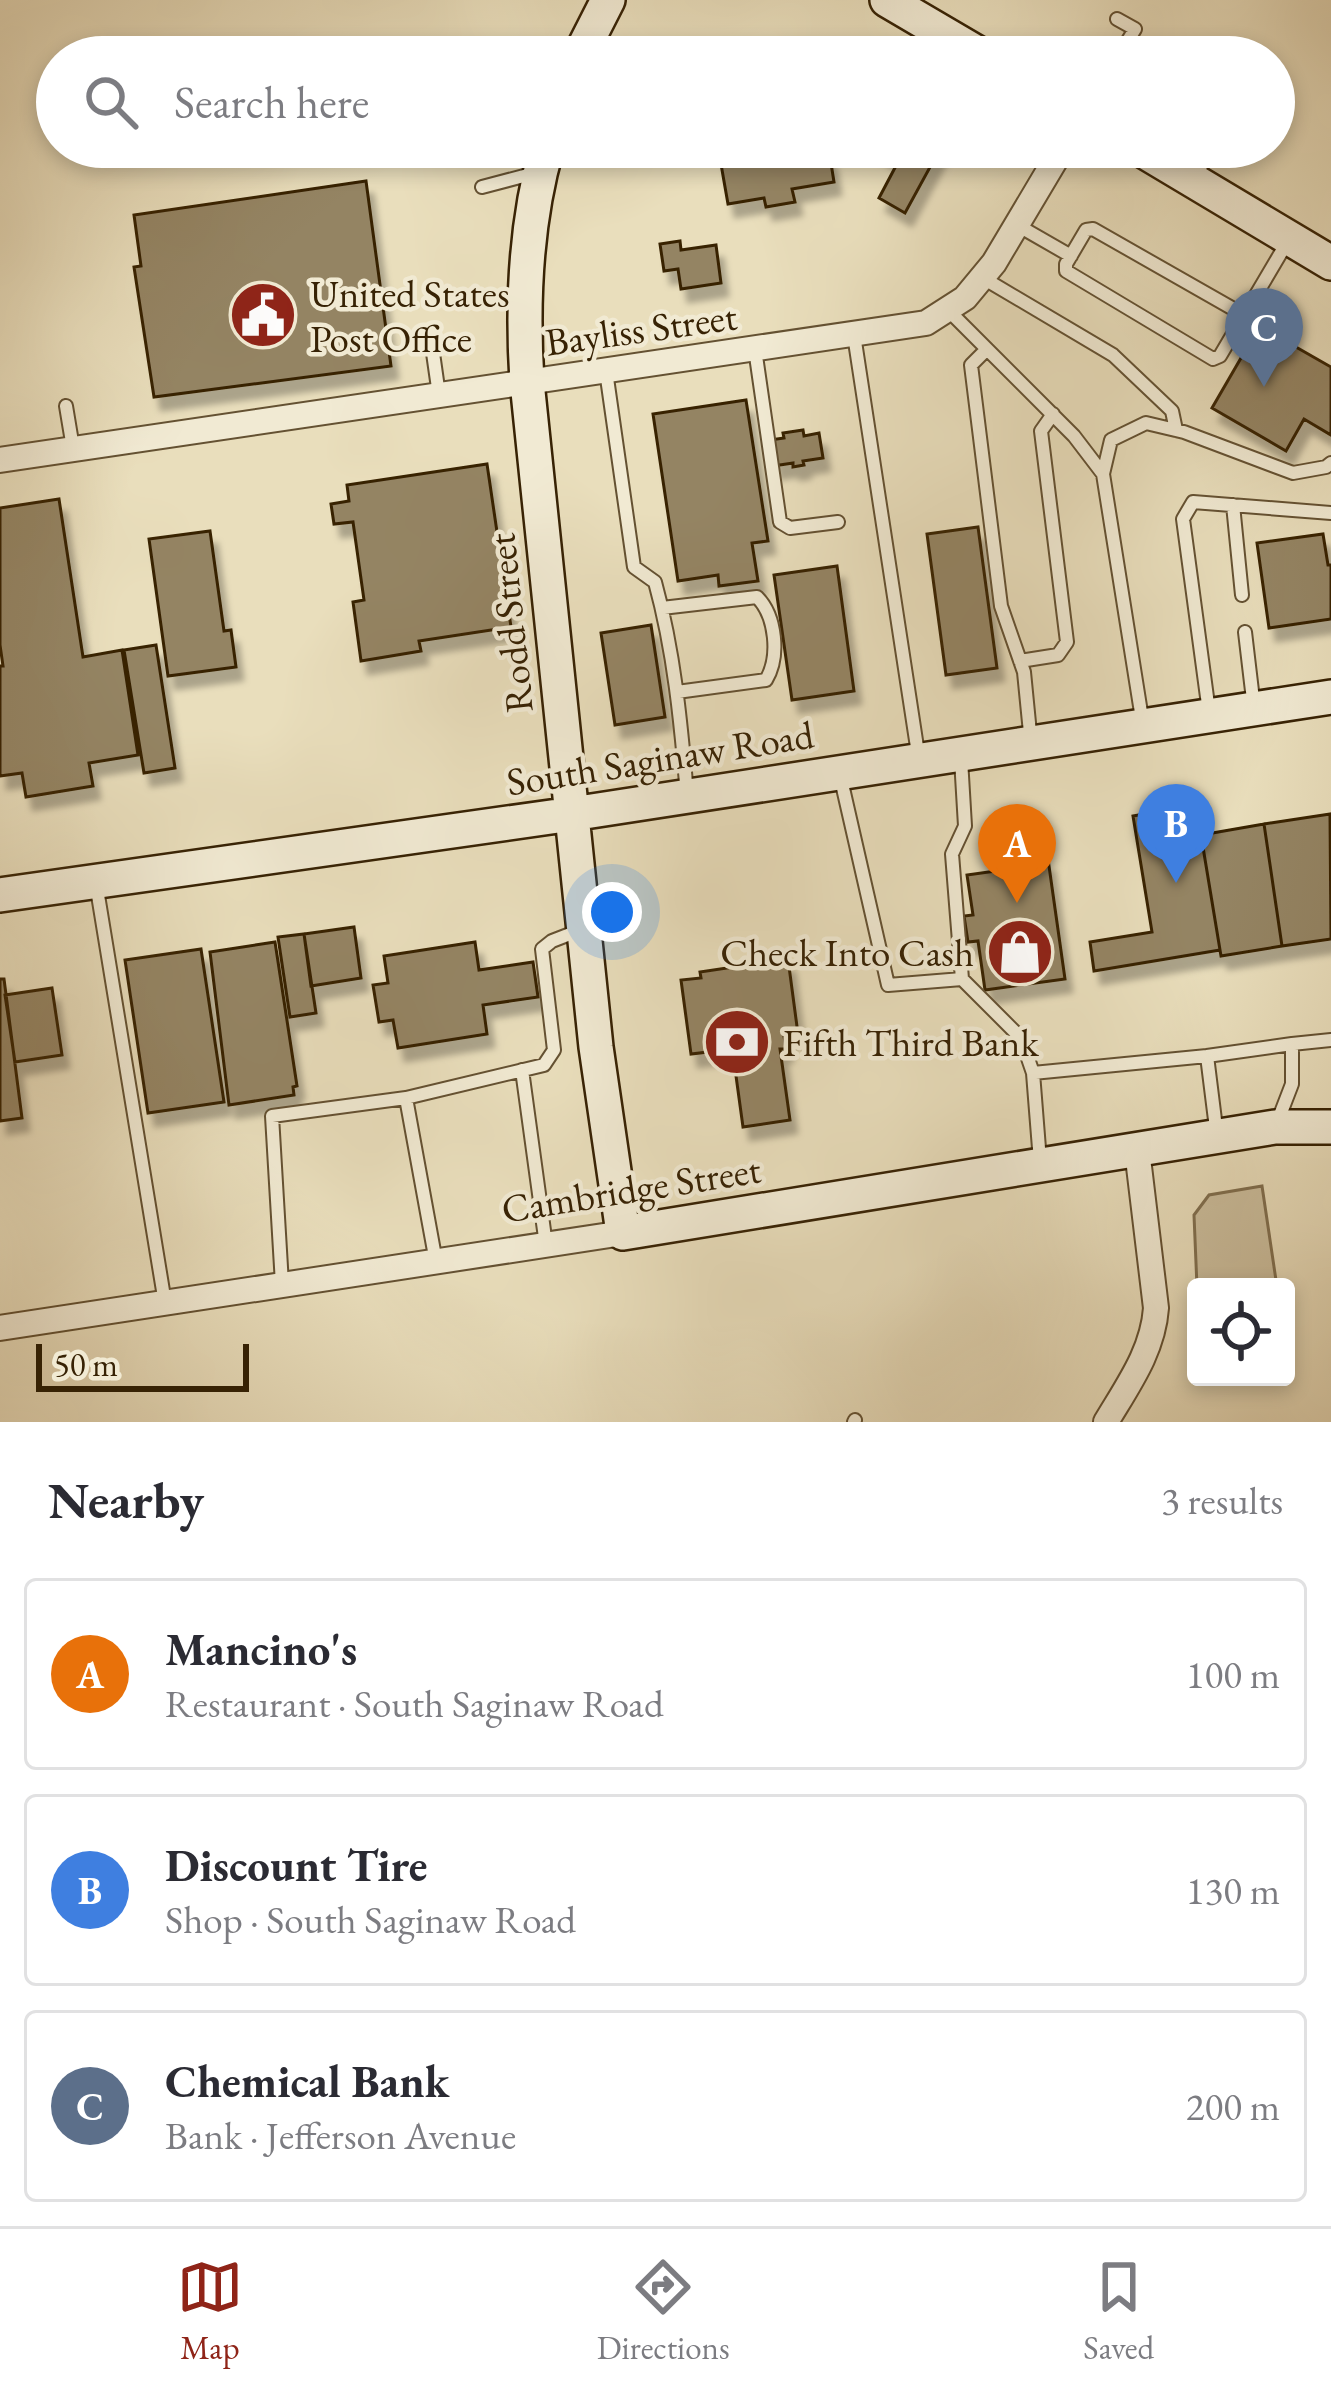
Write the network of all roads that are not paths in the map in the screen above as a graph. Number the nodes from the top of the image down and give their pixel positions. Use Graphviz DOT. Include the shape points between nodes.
graph roads {
  1 [pos="608,0"];
  2 [pos="887,0"];
  3 [pos="1117,19"];
  4 [pos="590,36"];
  5 [pos="948,36"];
  6 [pos="1131,36"];
  7 [pos="523,168"];
  8 [pos="542,168"];
  9 [pos="1051,168"];
  10 [pos="1172,168"];
  11 [pos="1200,168"];
  12 [pos="1192,180"];
  13 [pos="482,187"];
  14 [pos="1017,225"];
  15 [pos="1289,238"];
  16 [pos="1070,256"];
  17 [pos="1331,263"];
  18 [pos="982,278"];
  19 [pos="947,309"];
  20 [pos="1244,315"];
  21 [pos="854,335"];
  22 [pos="755,349"];
  23 [pos="987,349"];
  24 [pos="433,352"];
  25 [pos="605,371"];
  26 [pos="527,382"];
  27 [pos="439,395"];
  28 [pos="66,406"];
  29 [pos="1053,414"];
  30 [pos="1177,430"];
  31 [pos="73,449"];
  32 [pos="0,460"];
  33 [pos="1331,463"];
  34 [pos="1103,474"];
  35 [pos="1233,505"];
  36 [pos="1331,513"];
  37 [pos="838,522"];
  38 [pos="1242,595"];
  39 [pos="662,608"];
  40 [pos="1245,632"];
  41 [pos="1020,661"];
  42 [pos="677,692"];
  43 [pos="1331,697"];
  44 [pos="1254,709"];
  45 [pos="1209,716"];
  46 [pos="1143,726"];
  47 [pos="1031,744"];
  48 [pos="961,755"];
  49 [pos="919,761"];
  50 [pos="840,774"];
  51 [pos="688,796"];
  52 [pos="572,814"];
  53 [pos="96,882"];
  54 [pos="0,896"];
  55 [pos="584,929"];
  56 [pos="962,979"];
  57 [pos="1331,1040"];
  58 [pos="1292,1044"];
  59 [pos="1208,1056"];
  60 [pos="522,1070"];
  61 [pos="1033,1073"];
  62 [pos="406,1098"];
  63 [pos="1331,1115"];
  64 [pos="1275,1127"];
  65 [pos="1331,1127"];
  66 [pos="1217,1137"];
  67 [pos="1137,1150"];
  68 [pos="1041,1166"];
  69 [pos="623,1233"];
  70 [pos="546,1245"];
  71 [pos="436,1262"];
  72 [pos="283,1285"];
  73 [pos="165,1303"];
  74 [pos="0,1328"];
  75 [pos="1106,1422"];
  1 -- 4 [label="street"];
  2 -- 5 [label="street"];
  3 -- 6 [label="lane" via="1135,29"];
  7 -- 13 [label="lane"];
  8 -- 26 [label="street, Rodd Street" via="523,322"];
  9 -- 14 [label="street, Bayliss Street"];
  10 -- 12 [label="street"];
  11 -- 12 [label="lane"];
  12 -- 15 [label="street"];
  14 -- 16 [label="lane"];
  14 -- 18 [label="street, Bayliss Street"];
  15 -- 17 [label="street"];
  15 -- 20 [label="lane"];
  16 -- 20 [label="lane" via="1093,229"];
  16 -- 20 [label="lane" via="1066,271 1213,359"];
  18 -- 19 [label="street, Bayliss Street"];
  18 -- 30 [label="lane" via="1113,355 1172,411"];
  19 -- 21 [label="street, Bayliss Street" via="926,323"];
  19 -- 23 [label="lane"];
  21 -- 22 [label="street, Bayliss Street"];
  21 -- 49 [label="lane"];
  22 -- 25 [label="street, Bayliss Street"];
  22 -- 37 [label="lane" via="780,522"];
  23 -- 29 [label="lane"];
  23 -- 41 [label="lane" via="970,365 1001,607"];
  24 -- 27 [label="lane"];
  25 -- 26 [label="street, Bayliss Street"];
  25 -- 39 [label="lane" via="634,567 655,582"];
  26 -- 27 [label="street, Bayliss Street"];
  26 -- 52 [label="street, Rodd Street"];
  27 -- 31 [label="street, Bayliss Street"];
  28 -- 31 [label="lane"];
  29 -- 34 [label="lane"];
  29 -- 41 [label="lane" via="1041,431 1066,642 1058,655"];
  30 -- 33 [label="lane" via="1293,473"];
  30 -- 34 [label="lane" via="1146,423 1111,440"];
  31 -- 32 [label="street, Bayliss Street"];
  34 -- 46 [label="lane"];
  35 -- 36 [label="lane"];
  35 -- 38 [label="lane"];
  35 -- 45 [label="lane" via="1193,502 1183,519"];
  39 -- 42 [label="lane"];
  39 -- 42 [label="lane" via="757,597 769,609 775,665 766,680"];
  40 -- 44 [label="lane"];
  41 -- 47 [label="lane"];
  42 -- 51 [label="lane"];
  43 -- 44 [label="street, South Saginaw Road"];
  44 -- 45 [label="street, South Saginaw Road"];
  45 -- 46 [label="street, South Saginaw Road"];
  46 -- 47 [label="street, South Saginaw Road"];
  47 -- 48 [label="street, South Saginaw Road"];
  48 -- 49 [label="street, South Saginaw Road"];
  48 -- 56 [label="lane" via="964,826 952,854"];
  49 -- 50 [label="street, South Saginaw Road"];
  50 -- 51 [label="street, South Saginaw Road"];
  50 -- 56 [label="lane" via="888,985"];
  51 -- 52 [label="street, South Saginaw Road"];
  52 -- 53 [label="street, South Saginaw Road"];
  52 -- 55 [label="street, Rodd Street"];
  53 -- 54 [label="street, South Saginaw Road"];
  53 -- 73 [label="lane"];
  55 -- 60 [label="lane" via="542,949 554,1050 544,1065"];
  55 -- 69 [label="street, Rodd Street"];
  56 -- 61 [label="lane" via="1021,1038"];
  57 -- 58 [label="lane"];
  58 -- 59 [label="lane"];
  58 -- 64 [label="lane" via="1292,1084"];
  59 -- 61 [label="lane"];
  59 -- 66 [label="lane"];
  60 -- 62 [label="lane"];
  60 -- 70 [label="lane"];
  61 -- 68 [label="lane"];
  62 -- 71 [label="lane"];
  62 -- 72 [label="lane" via="272,1116"];
  63 -- 64 [label="street, Cambridge Street"];
  64 -- 65 [label="street, Cambridge Street"];
  64 -- 66 [label="street, Cambridge Street"];
  66 -- 67 [label="street, Cambridge Street"];
  67 -- 68 [label="street, Cambridge Street"];
  67 -- 75 [label="street" via="1154,1331"];
  68 -- 69 [label="street, Cambridge Street"];
  69 -- 70 [label="street, Cambridge Street"];
  70 -- 71 [label="street, Cambridge Street"];
  71 -- 72 [label="street, Cambridge Street"];
  72 -- 73 [label="street, Cambridge Street"];
  73 -- 74 [label="street, Cambridge Street"];
}
